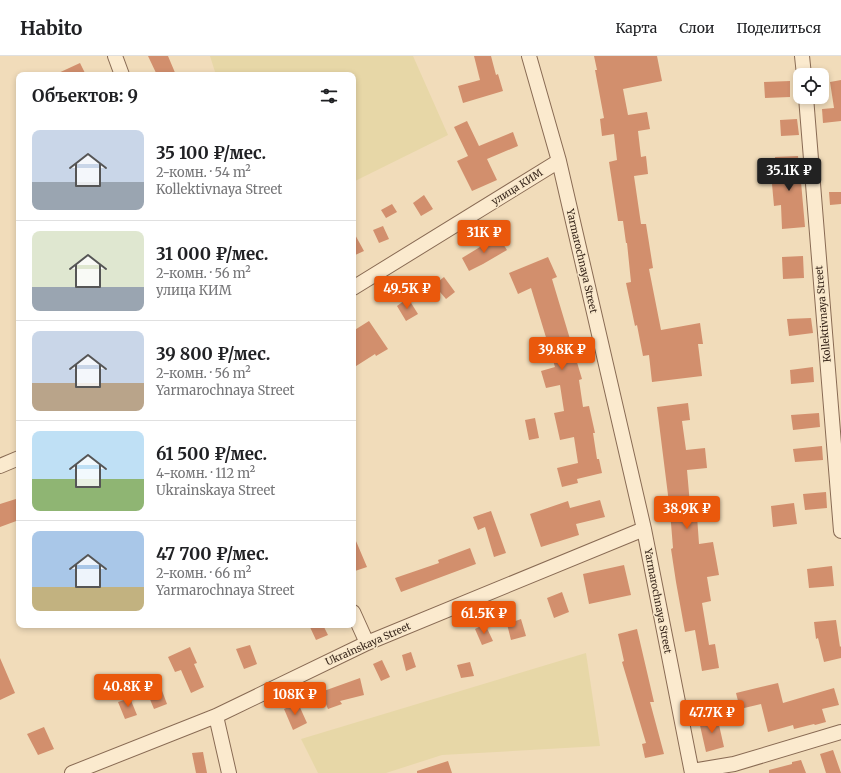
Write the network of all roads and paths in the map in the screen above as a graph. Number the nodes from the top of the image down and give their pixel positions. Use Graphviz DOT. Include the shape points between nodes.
graph roads {
  1 [pos="115,56"];
  2 [pos="529,56"];
  3 [pos="802,56"];
  4 [pos="803,68"];
  5 [pos="121,72"];
  6 [pos="807,104"];
  7 [pos="559,161"];
  8 [pos="356,286"];
  9 [pos="16,459"];
  10 [pos="0,466"];
  11 [pos="644,529"];
  12 [pos="841,531"];
  13 [pos="356,618"];
  14 [pos="368,643"];
  15 [pos="216,716"];
  16 [pos="841,732"];
  17 [pos="692,772"];
  18 [pos="72,773"];
  19 [pos="229,773"];
  1 -- 5 [label="street"];
  2 -- 7 [label="street, Yarmarochnaya Street"];
  3 -- 4 [label="street"];
  6 -- 12 [label="street, Kollektivnaya Street"];
  7 -- 8 [label="street, улица КИМ"];
  7 -- 11 [label="street, Yarmarochnaya Street"];
  9 -- 10 [label="street"];
  11 -- 14 [label="street, Ukrainskaya Street"];
  11 -- 17 [label="street, Yarmarochnaya Street"];
  13 -- 14 [label="street"];
  14 -- 15 [label="street, Ukrainskaya Street"];
  15 -- 18 [label="street, Ukrainskaya Street"];
  15 -- 19 [label="street"];
  16 -- 17 [label="street" via="734,764"];
}
